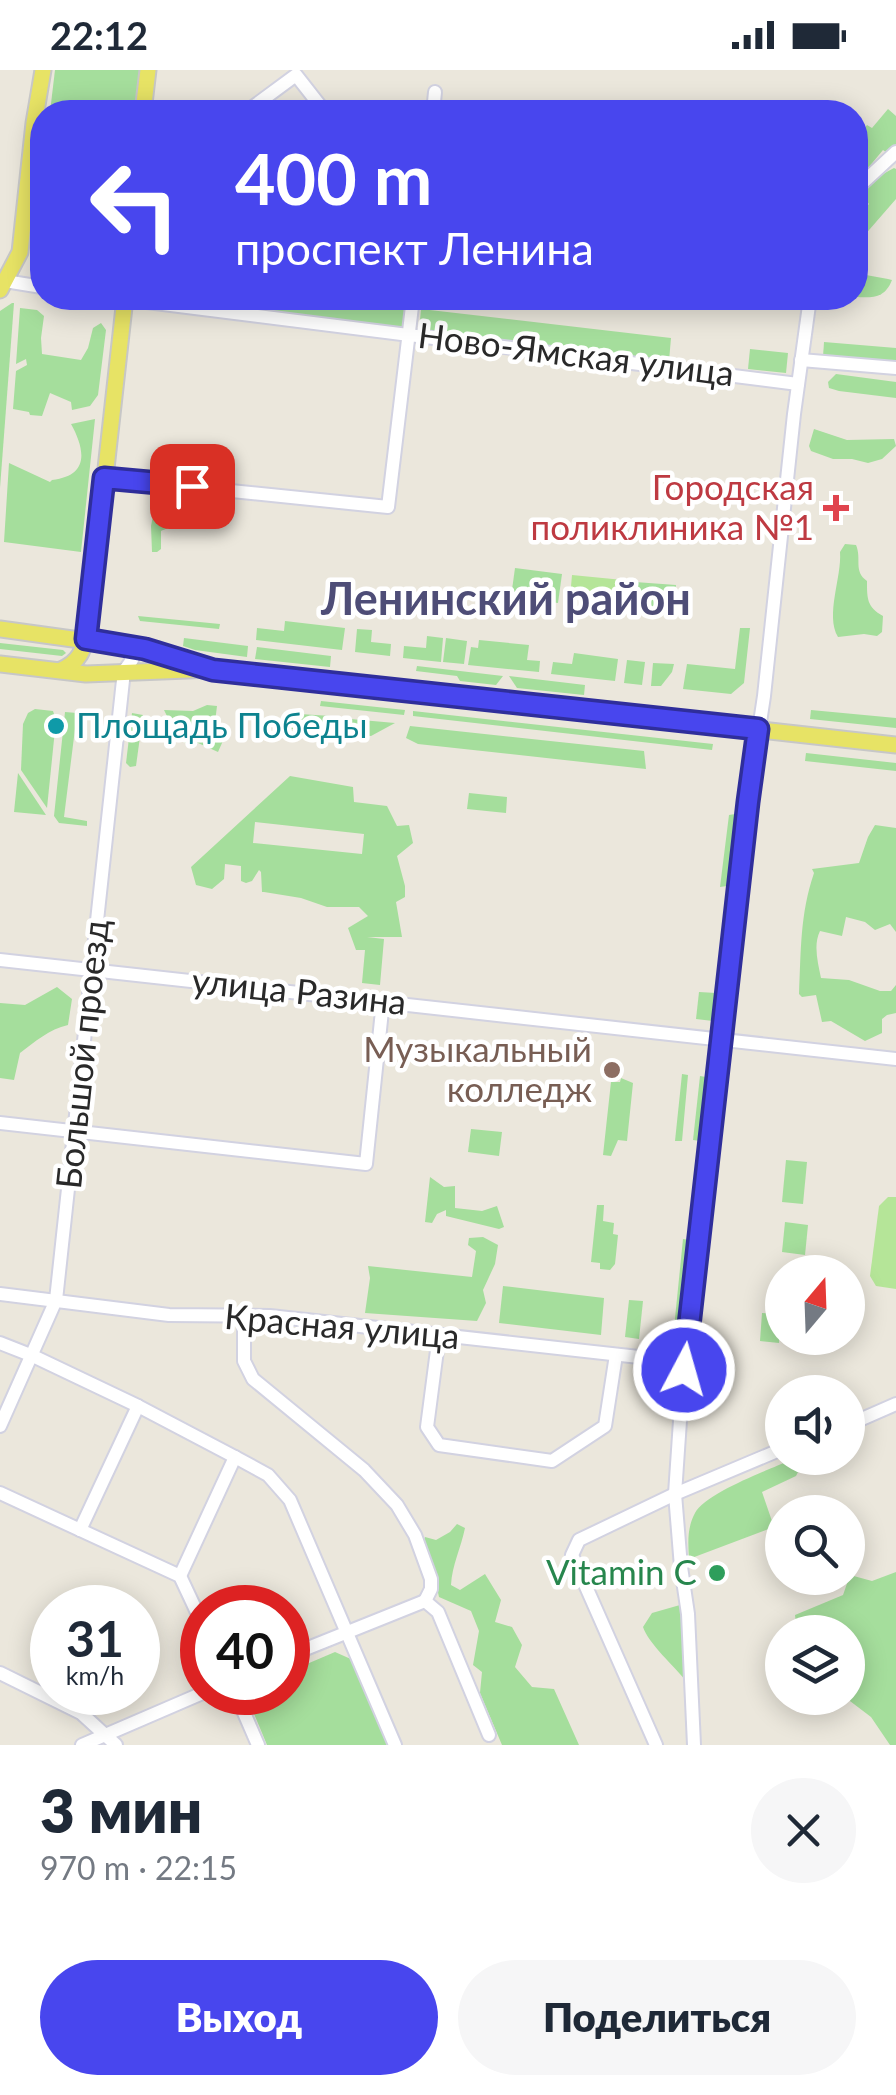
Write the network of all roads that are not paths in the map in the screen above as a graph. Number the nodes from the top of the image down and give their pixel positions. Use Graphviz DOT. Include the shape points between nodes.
graph roads {
  1 [pos="43,70"];
  2 [pos="148,70"];
  3 [pos="435,92"];
  4 [pos="38,100"];
  5 [pos="144,100"];
  6 [pos="262,100"];
  7 [pos="316,100"];
  8 [pos="434,100"];
  9 [pos="896,152"];
  10 [pos="30,160"];
  11 [pos="868,178"];
  12 [pos="2,285"];
  13 [pos="30,286"];
  14 [pos="122,310"];
  15 [pos="221,310"];
  16 [pos="412,310"];
  17 [pos="808,310"];
  18 [pos="410,333"];
  19 [pos="801,360"];
  20 [pos="896,368"];
  21 [pos="798,384"];
  22 [pos="104,478"];
  23 [pos="0,629"];
  24 [pos="86,639"];
  25 [pos="127,646"];
  26 [pos="0,664"];
  27 [pos="213,670"];
  28 [pos="58,671"];
  29 [pos="124,672"];
  30 [pos="758,729"];
  31 [pos="896,745"];
  32 [pos="0,960"];
  33 [pos="92,970"];
  34 [pos="383,1001"];
  35 [pos="722,1038"];
  36 [pos="896,1059"];
  37 [pos="0,1123"];
  38 [pos="74,1132"];
  39 [pos="0,1294"];
  40 [pos="56,1300"];
  41 [pos="244,1316"];
  42 [pos="439,1336"];
  43 [pos="0,1342"];
  44 [pos="616,1355"];
  45 [pos="33,1356"];
  46 [pos="684,1362"];
  47 [pos="896,1404"];
  48 [pos="138,1406"];
  49 [pos="865,1417"];
  50 [pos="0,1426"];
  51 [pos="765,1456"];
  52 [pos="235,1457"];
  53 [pos="0,1493"];
  54 [pos="675,1494"];
  55 [pos="80,1530"];
  56 [pos="180,1576"];
  57 [pos="184,1585"];
  58 [pos="425,1601"];
  59 [pos="348,1630"];
  60 [pos="310,1646"];
  61 [pos="0,1672"];
  62 [pos="180,1705"];
  63 [pos="245,1715"];
  64 [pos="489,1735"];
  65 [pos="111,1740"];
  66 [pos="82,1745"];
  67 [pos="258,1745"];
  68 [pos="395,1745"];
  69 [pos="656,1745"];
  70 [pos="694,1745"];
  1 -- 4 [label="main road"];
  2 -- 5 [label="main road"];
  3 -- 8 [label="street"];
  6 -- 7 [label="street" via="296,75"];
  9 -- 11 [label="street"];
  10 -- 12 [label="main road" via="20,252"];
  12 -- 13 [label="street"];
  14 -- 22 [label="main road"];
  15 -- 18 [label="street, Ново-Ямская улица"];
  16 -- 18 [label="street"];
  17 -- 19 [label="street"];
  18 -- 21 [label="street, Ново-Ямская улица"];
  18 -- 22 [label="street" via="388,506"];
  19 -- 20 [label="street"];
  19 -- 21 [label="street"];
  21 -- 30 [label="street"];
  22 -- 24 [label="main road"];
  23 -- 24 [label="main road"];
  24 -- 25 [label="main road"];
  24 -- 28 [label="main road" via="78,659"];
  25 -- 27 [label="main road"];
  25 -- 29 [label="street, Большой проезд" via="132,660"];
  26 -- 28 [label="main road"];
  27 -- 29 [label="main road"];
  27 -- 30 [label="main road"];
  28 -- 29 [label="main road"];
  29 -- 33 [label="street, Большой проезд"];
  30 -- 31 [label="main road"];
  30 -- 35 [label="street"];
  32 -- 33 [label="street, улица Разина"];
  33 -- 34 [label="street, улица Разина"];
  33 -- 38 [label="street, Большой проезд"];
  34 -- 35 [label="street, улица Разина"];
  34 -- 38 [label="street" via="366,1164"];
  35 -- 36 [label="street, улица Разина"];
  35 -- 46 [label="street"];
  37 -- 38 [label="street"];
  38 -- 40 [label="street, Большой проезд"];
  39 -- 40 [label="street, Красная улица"];
  40 -- 41 [label="street, Красная улица" via="169,1315"];
  40 -- 45 [label="street, Большой проезд"];
  41 -- 42 [label="street, Красная улица"];
  41 -- 58 [label="street" via="244,1362 253,1379 397,1505 431,1579"];
  42 -- 44 [label="street, Красная улица"];
  42 -- 44 [label="street" via="427,1428 440,1445 552,1461 604,1426"];
  43 -- 45 [label="street"];
  44 -- 46 [label="street, Красная улица"];
  45 -- 48 [label="street"];
  45 -- 50 [label="street, Большой проезд"];
  46 -- 54 [label="street"];
  47 -- 49 [label="street"];
  48 -- 52 [label="street"];
  48 -- 55 [label="street"];
  51 -- 54 [label="street"];
  52 -- 56 [label="street"];
  52 -- 59 [label="street" via="268,1476 290,1500"];
  53 -- 55 [label="street"];
  54 -- 69 [label="street" via="579,1540 572,1555"];
  54 -- 70 [label="street"];
  55 -- 56 [label="street"];
  56 -- 57 [label="street"];
  58 -- 59 [label="street"];
  58 -- 64 [label="street" via="438,1612"];
  59 -- 60 [label="street"];
  59 -- 68 [label="street"];
  61 -- 65 [label="street" via="82,1713"];
  62 -- 65 [label="street"];
  63 -- 67 [label="street"];
  65 -- 66 [label="street"];
}
